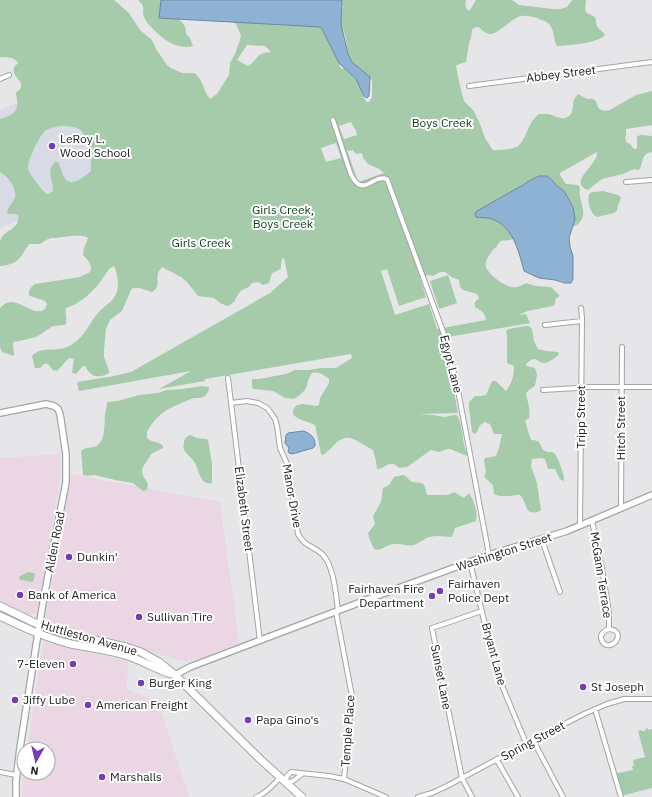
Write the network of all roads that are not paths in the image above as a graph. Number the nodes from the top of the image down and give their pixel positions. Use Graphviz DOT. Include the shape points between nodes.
graph roads {
  1 [pos="652,62"];
  2 [pos="9,75"];
  3 [pos="0,79"];
  4 [pos="469,86"];
  5 [pos="333,120"];
  6 [pos="652,180"];
  7 [pos="626,182"];
  8 [pos="581,308"];
  9 [pos="582,321"];
  10 [pos="545,325"];
  11 [pos="622,347"];
  12 [pos="228,378"];
  13 [pos="622,387"];
  14 [pos="652,387"];
  15 [pos="581,388"];
  16 [pos="543,390"];
  17 [pos="231,403"];
  18 [pos="0,412"];
  19 [pos="652,495"];
  20 [pos="621,508"];
  21 [pos="592,521"];
  22 [pos="580,526"];
  23 [pos="542,540"];
  24 [pos="489,555"];
  25 [pos="470,562"];
  26 [pos="560,592"];
  27 [pos="0,606"];
  28 [pos="337,611"];
  29 [pos="482,611"];
  30 [pos="0,616"];
  31 [pos="39,625"];
  32 [pos="608,629"];
  33 [pos="38,633"];
  34 [pos="260,641"];
  35 [pos="175,676"];
  36 [pos="652,698"];
  37 [pos="595,709"];
  38 [pos="533,740"];
  39 [pos="21,741"];
  40 [pos="526,743"];
  41 [pos="497,760"];
  42 [pos="0,772"];
  43 [pos="302,774"];
  44 [pos="16,775"];
  45 [pos="280,778"];
  46 [pos="462,778"];
  47 [pos="344,779"];
  48 [pos="16,781"];
  49 [pos="286,783"];
  50 [pos="16,797"];
  51 [pos="256,797"];
  52 [pos="302,797"];
  53 [pos="386,797"];
  54 [pos="418,797"];
  55 [pos="472,797"];
  56 [pos="518,797"];
  57 [pos="563,797"];
  58 [pos="621,797"];
  1 -- 4 [label="street, Abbey Street"];
  2 -- 3 [label="street"];
  5 -- 24 [label="street, Egypt Lane" via="356,183 365,185 382,178 387,180 441,326 457,386"];
  6 -- 7 [label="street"];
  8 -- 9 [label="street, Tripp Street"];
  9 -- 10 [label="street"];
  9 -- 15 [label="street, Tripp Street"];
  11 -- 13 [label="street, Hitch Street"];
  12 -- 17 [label="street, Elizabeth Street"];
  13 -- 14 [label="street"];
  13 -- 15 [label="street"];
  13 -- 20 [label="street, Hitch Street"];
  15 -- 16 [label="street"];
  15 -- 22 [label="street, Tripp Street"];
  17 -- 28 [label="street, Manor Drive" via="258,403 267,408 275,419 280,448 288,466 298,534 305,544 322,554 328,562"];
  17 -- 34 [label="street, Elizabeth Street"];
  18 -- 31 [label="main road, Alden Road" via="46,404 56,407 60,414 66,449 66,482"];
  19 -- 20 [label="main road, Washington Street"];
  20 -- 21 [label="main road, Washington Street"];
  21 -- 22 [label="main road, Washington Street"];
  21 -- 32 [label="street, McGann Terrace" via="602,569"];
  22 -- 23 [label="main road, Washington Street"];
  23 -- 24 [label="main road, Washington Street"];
  23 -- 26 [label="street"];
  24 -- 25 [label="main road, Washington Street"];
  25 -- 28 [label="main road, Washington Street"];
  25 -- 29 [label="street, Bryant Lane"];
  27 -- 31 [label="highway, Huttleston Avenue"];
  28 -- 34 [label="main road, Washington Street"];
  28 -- 47 [label="street, Temple Place" via="352,696"];
  29 -- 40 [label="street, Bryant Lane" via="493,658"];
  29 -- 46 [label="street, Sunset Lane" via="432,628"];
  30 -- 33 [label="highway, Huttleston Avenue"];
  31 -- 33 [label="main road, Alden Road"];
  31 -- 35 [label="highway, Huttleston Avenue" via="134,650 154,659"];
  32 -- 32 [label="street, McGann Terrace" via="601,636 602,641 606,645 614,644 618,637 616,632"];
  33 -- 35 [label="highway, Huttleston Avenue" via="71,644 129,656"];
  33 -- 39 [label="main road, Alden Road"];
  34 -- 35 [label="main road, Washington Street" via="190,667"];
  35 -- 45 [label="highway, Huttleston Avenue"];
  36 -- 37 [label="street, Spring Street" via="618,700"];
  37 -- 38 [label="street, Spring Street"];
  37 -- 58 [label="street"];
  38 -- 40 [label="street, Spring Street"];
  38 -- 57 [label="street"];
  40 -- 41 [label="street, Spring Street"];
  41 -- 46 [label="street, Spring Street"];
  41 -- 56 [label="street"];
  42 -- 44 [label="street"];
  43 -- 47 [label="street"];
  43 -- 49 [label="street"];
  43 -- 49 [label="street" via="291,772"];
  45 -- 49 [label="highway, Huttleston Avenue"];
  45 -- 51 [label="street" via="266,792"];
  46 -- 54 [label="street, Spring Street"];
  46 -- 55 [label="street"];
  47 -- 53 [label="street"];
  48 -- 50 [label="main road, Alden Road"];
  49 -- 52 [label="highway, Huttleston Avenue"];
}
